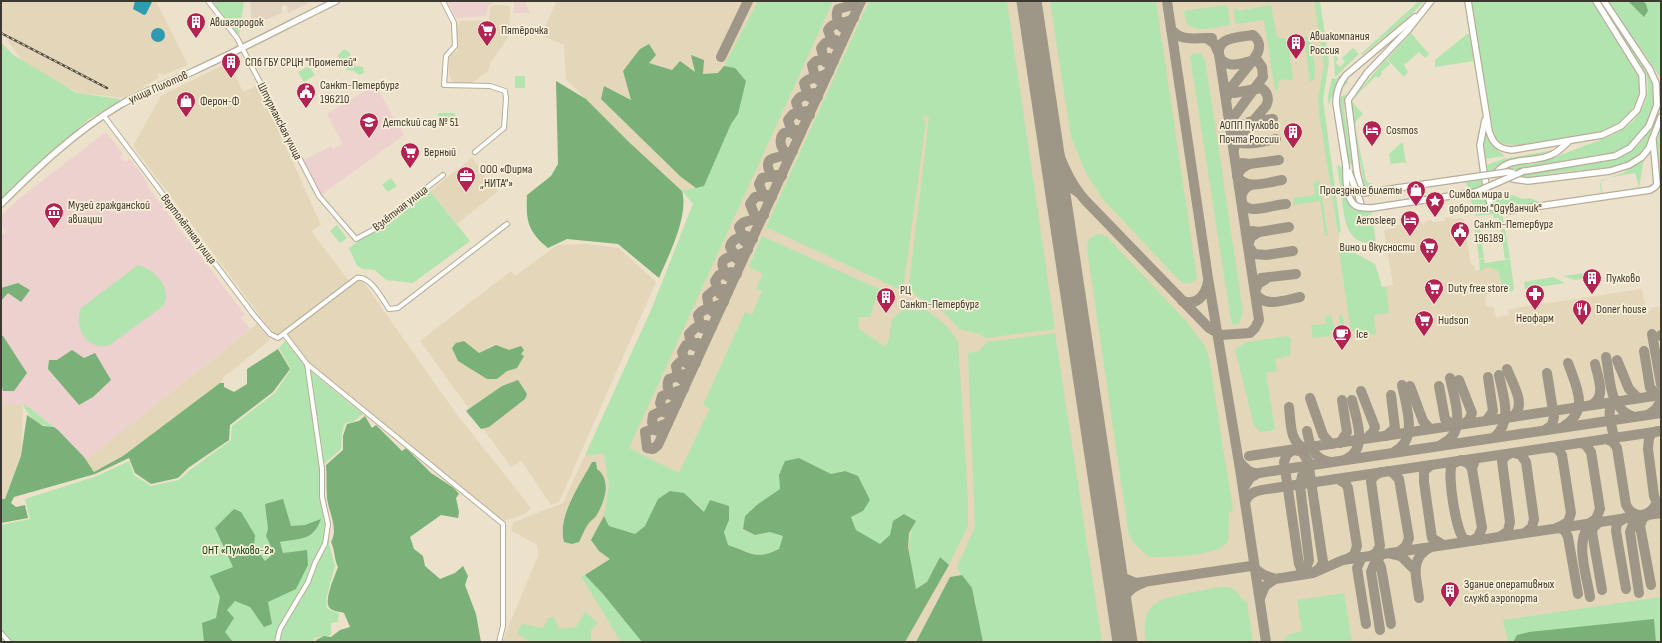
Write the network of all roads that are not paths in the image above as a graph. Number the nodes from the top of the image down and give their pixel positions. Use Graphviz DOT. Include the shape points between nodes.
graph roads {
  1 [pos="208,1"];
  2 [pos="336,1"];
  3 [pos="443,1"];
  4 [pos="1431,1"];
  5 [pos="1468,1"];
  6 [pos="1596,1"];
  7 [pos="1604,1"];
  8 [pos="1406,28"];
  9 [pos="242,47"];
  10 [pos="1649,68"];
  11 [pos="1661,85"];
  12 [pos="1486,112"];
  13 [pos="104,116"];
  14 [pos="1661,117"];
  15 [pos="1653,140"];
  16 [pos="1570,141"];
  17 [pos="475,152"];
  18 [pos="1346,166"];
  19 [pos="1524,171"];
  20 [pos="443,175"];
  21 [pos="1490,175"];
  22 [pos="1513,176"];
  23 [pos="1,204"];
  24 [pos="1361,205"];
  25 [pos="507,224"];
  26 [pos="356,239"];
  27 [pos="284,334"];
  28 [pos="307,364"];
  29 [pos="1,633"];
  30 [pos="9,642"];
  31 [pos="277,642"];
  32 [pos="499,642"];
  1 -- 9 [label="street, Штурманская улица"];
  2 -- 9 [label="street, улица Пилотов"];
  3 -- 17 [label="street" via="454,23 455,46 446,56 444,85 490,86 505,91 504,128"];
  4 -- 8 [label="street"];
  5 -- 12 [label="street"];
  6 -- 16 [label="street" via="1638,68 1643,80 1643,94 1637,110 1621,126 1598,136"];
  7 -- 10 [label="street"];
  8 -- 18 [label="street" via="1398,30 1344,78 1336,94"];
  8 -- 24 [label="street" via="1403,35 1367,73 1348,100"];
  9 -- 13 [label="street, улица Пилотов" via="185,76 149,89"];
  9 -- 26 [label="street, Штурманская улица" via="319,196"];
  10 -- 11 [label="street"];
  10 -- 19 [label="street" via="1656,83 1658,97 1649,126 1634,144 1623,153"];
  12 -- 16 [label="street" via="1492,139 1503,149 1512,150"];
  12 -- 21 [label="street" via="1480,139"];
  13 -- 23 [label="street, улица Пилотов" via="36,170"];
  13 -- 27 [label="street, Вертолётная улица" via="253,314 270,334 278,338"];
  14 -- 15 [label="street"];
  15 -- 21 [label="street" via="1657,184 1650,190 1506,211 1491,208 1486,188"];
  15 -- 22 [label="street" via="1642,157 1629,165 1610,171 1528,182"];
  16 -- 21 [label="street" via="1554,154 1506,164"];
  18 -- 19 [label="street, bridge" via="1352,202 1358,207 1372,208 1476,192"];
  18 -- 21 [label="street, bridge" via="1354,188 1363,193"];
  19 -- 22 [label="street, bridge"];
  20 -- 26 [label="street, Взлётная улица" via="373,230"];
  21 -- 22 [label="street, bridge" via="1508,172"];
  25 -- 27 [label="street" via="394,309 389,309 370,282 364,278 357,278"];
  27 -- 28 [label="street"];
  28 -- 31 [label="street" via="322,469 322,497 328,524 325,544 308,582 280,628"];
  28 -- 32 [label="street" via="503,524 503,626"];
  29 -- 30 [label="street"];
}
